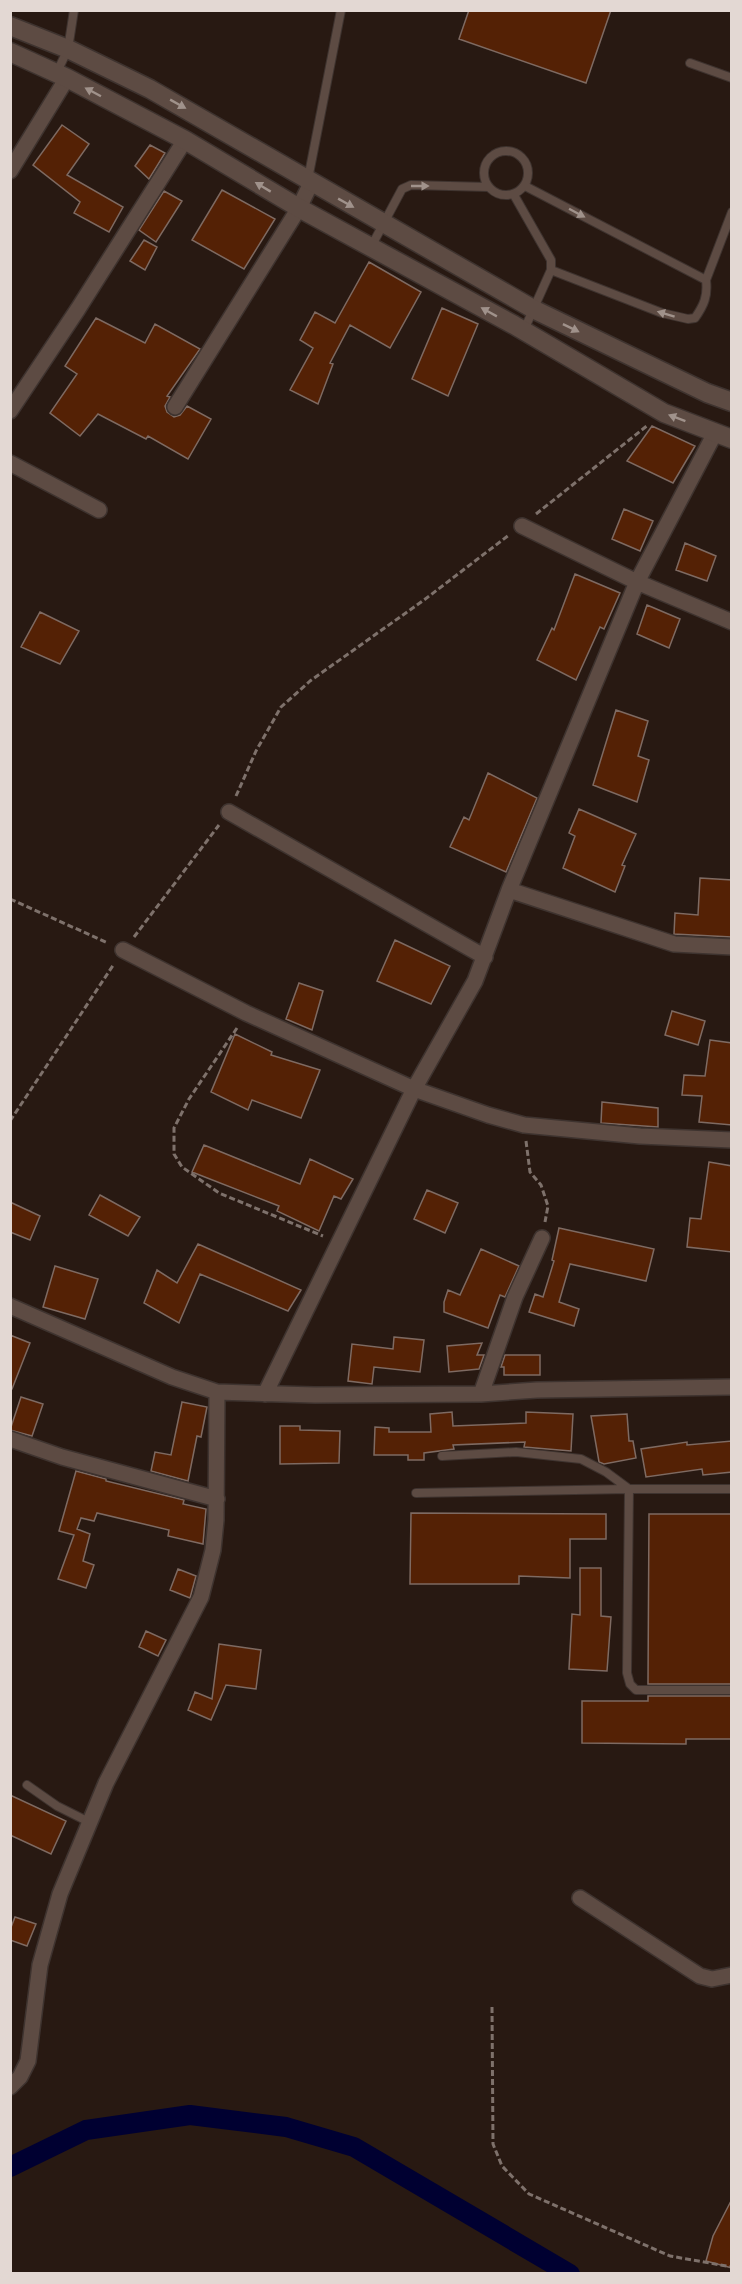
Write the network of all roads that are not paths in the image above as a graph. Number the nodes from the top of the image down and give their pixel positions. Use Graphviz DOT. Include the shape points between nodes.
graph roads {
  1 [pos="74,10"];
  2 [pos="341,10"];
  3 [pos="10,26"];
  4 [pos="68,50"];
  5 [pos="10,52"];
  6 [pos="690,63"];
  7 [pos="61,76"];
  8 [pos="732,78"];
  9 [pos="185,140"];
  10 [pos="10,171"];
  11 [pos="309,182"];
  12 [pos="525,186"];
  13 [pos="488,187"];
  14 [pos="514,195"];
  15 [pos="299,208"];
  16 [pos="732,212"];
  17 [pos="384,224"];
  18 [pos="371,247"];
  19 [pos="552,270"];
  20 [pos="706,280"];
  21 [pos="535,310"];
  22 [pos="523,331"];
  23 [pos="732,402"];
  24 [pos="175,406"];
  25 [pos="10,411"];
  26 [pos="723,436"];
  27 [pos="10,463"];
  28 [pos="99,510"];
  29 [pos="522,526"];
  30 [pos="637,582"];
  31 [pos="732,622"];
  32 [pos="229,812"];
  33 [pos="509,890"];
  34 [pos="732,947"];
  35 [pos="123,950"];
  36 [pos="485,957"];
  37 [pos="414,1089"];
  38 [pos="732,1140"];
  39 [pos="542,1238"];
  40 [pos="10,1306"];
  41 [pos="732,1387"];
  42 [pos="218,1392"];
  43 [pos="265,1394"];
  44 [pos="481,1394"];
  45 [pos="10,1438"];
  46 [pos="442,1456"];
  47 [pos="629,1489"];
  48 [pos="732,1489"];
  49 [pos="416,1493"];
  50 [pos="217,1499"];
  51 [pos="732,1690"];
  52 [pos="27,1785"];
  53 [pos="89,1822"];
  54 [pos="580,1898"];
  55 [pos="732,1975"];
  56 [pos="10,2087"];
  1 -- 4 [label="lane"];
  2 -- 11 [label="lane"];
  3 -- 4 [label="street"];
  4 -- 7 [label="lane"];
  4 -- 11 [label="street, one-way" via="191,111"];
  5 -- 7 [label="street"];
  6 -- 8 [label="lane"];
  9 -- 7 [label="street, one-way"];
  7 -- 10 [label="street"];
  15 -- 9 [label="street, one-way"];
  9 -- 25 [label="street"];
  11 -- 15 [label="street"];
  11 -- 17 [label="street, one-way"];
  12 -- 13 [label="lane" via="529,172 525,159 513,151 499,151 488,160 483,173"];
  12 -- 14 [label="lane"];
  12 -- 20 [label="lane, one-way"];
  13 -- 14 [label="lane" via="500,195"];
  17 -- 13 [label="lane, one-way" via="402,189 411,185"];
  14 -- 19 [label="lane"];
  15 -- 18 [label="street"];
  15 -- 24 [label="street"];
  16 -- 20 [label="lane"];
  17 -- 18 [label="lane"];
  17 -- 21 [label="street"];
  22 -- 18 [label="street, one-way"];
  20 -- 19 [label="lane, one-way" via="705,304 695,318 688,319 662,313"];
  19 -- 21 [label="lane"];
  21 -- 22 [label="lane"];
  21 -- 23 [label="street, one-way"];
  26 -- 22 [label="street, one-way" via="664,413"];
  26 -- 30 [label="street"];
  27 -- 28 [label="street"];
  29 -- 30 [label="street"];
  30 -- 31 [label="street"];
  30 -- 33 [label="street"];
  32 -- 36 [label="street"];
  33 -- 34 [label="street" via="674,944"];
  33 -- 36 [label="street"];
  35 -- 37 [label="street" via="246,1013"];
  36 -- 37 [label="street"];
  37 -- 38 [label="street" via="524,1125"];
  37 -- 43 [label="street"];
  39 -- 44 [label="street" via="515,1297"];
  40 -- 42 [label="street" via="172,1377"];
  41 -- 44 [label="street"];
  42 -- 43 [label="street"];
  42 -- 50 [label="street"];
  43 -- 44 [label="street"];
  45 -- 50 [label="street" via="62,1457"];
  46 -- 47 [label="lane" via="516,1452 581,1459"];
  47 -- 48 [label="lane"];
  47 -- 49 [label="lane"];
  47 -- 51 [label="lane" via="630,1684 636,1690"];
  50 -- 53 [label="street" via="213,1550 201,1597"];
  52 -- 53 [label="lane"];
  53 -- 56 [label="street" via="60,1894 40,1965 28,2061 21,2077"];
  54 -- 55 [label="street" via="700,1976 712,1979"];
}
